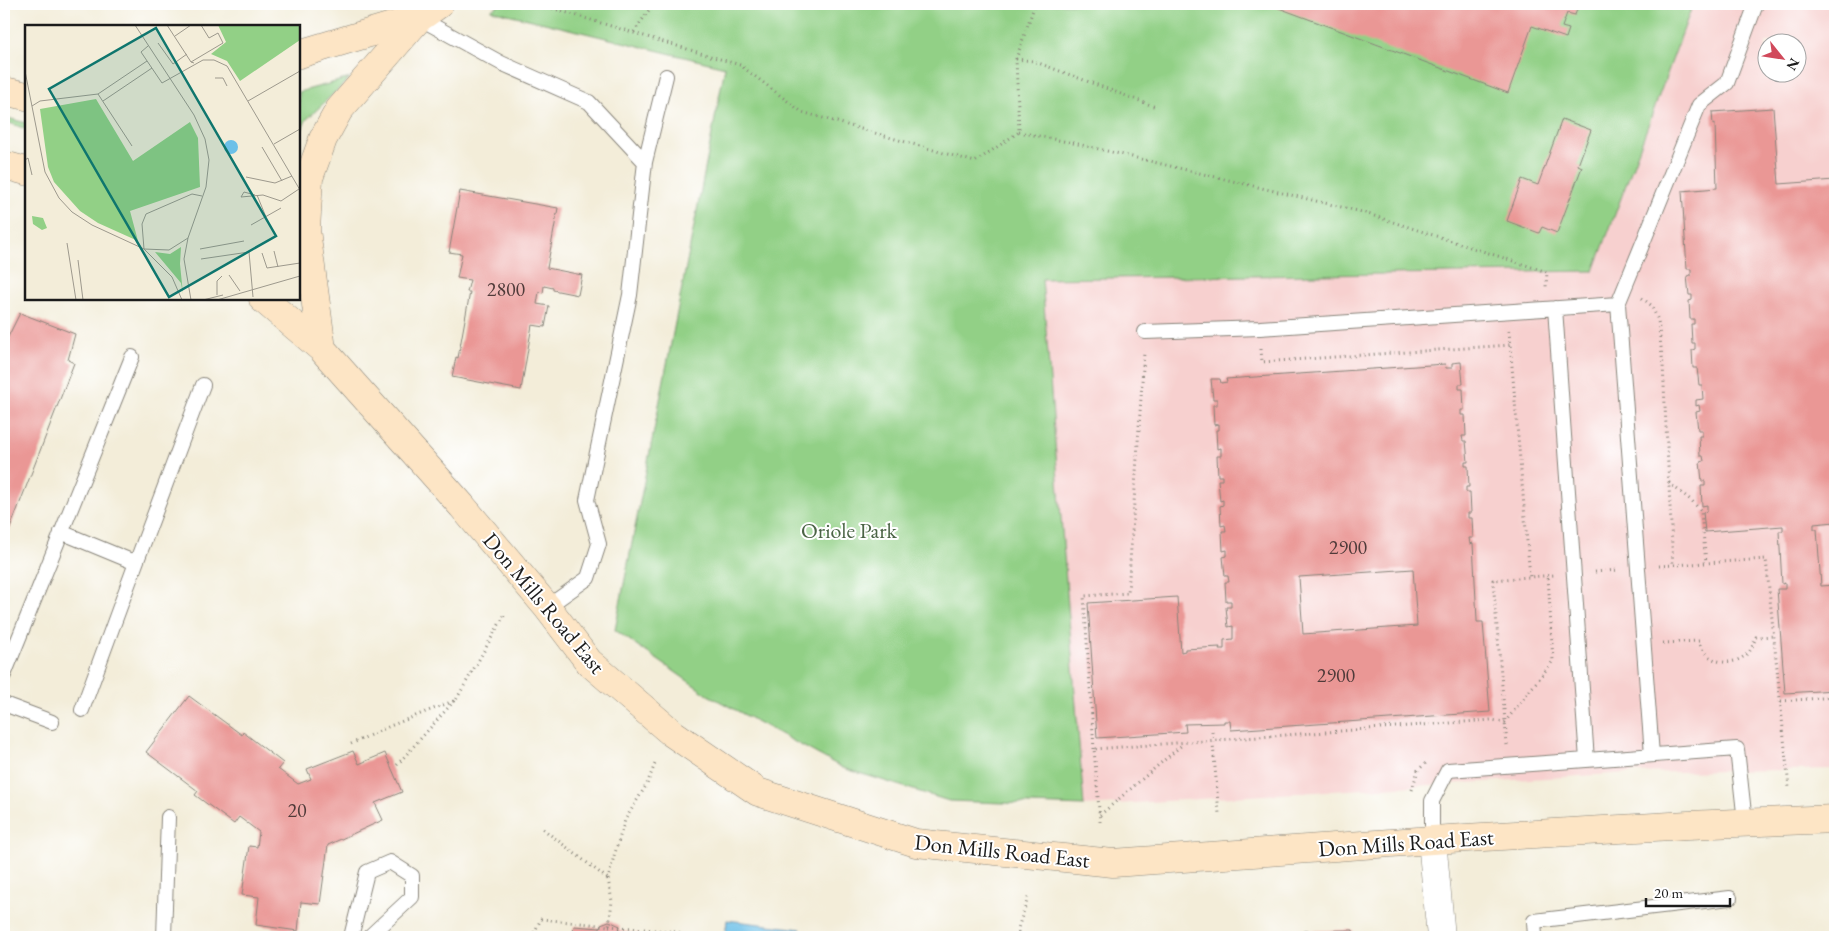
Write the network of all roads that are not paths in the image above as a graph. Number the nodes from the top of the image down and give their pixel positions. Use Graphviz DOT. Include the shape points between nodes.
graph roads {
  1 [pos="1756,4"];
  2 [pos="429,11"];
  3 [pos="300,54"];
  4 [pos="666,76"];
  5 [pos="4,91"];
  6 [pos="25,96"];
  7 [pos="644,162"];
  8 [pos="4,164"];
  9 [pos="25,171"];
  10 [pos="264,300"];
  11 [pos="1618,304"];
  12 [pos="1550,308"];
  13 [pos="1145,332"];
  14 [pos="322,349"];
  15 [pos="132,357"];
  16 [pos="203,385"];
  17 [pos="61,532"];
  18 [pos="136,563"];
  19 [pos="547,606"];
  20 [pos="4,675"];
  21 [pos="4,704"];
  22 [pos="82,710"];
  23 [pos="52,722"];
  24 [pos="1652,755"];
  25 [pos="1587,760"];
  26 [pos="168,817"];
  27 [pos="1835,818"];
  28 [pos="1745,822"];
  29 [pos="1432,840"];
  30 [pos="1730,898"];
  31 [pos="164,937"];
  32 [pos="351,937"];
  33 [pos="369,937"];
  34 [pos="1441,937"];
  35 [pos="1535,937"];
  1 -- 11 [label="lane" via="1727,83 1699,105"];
  2 -- 3 [label="main road"];
  2 -- 7 [label="lane" via="501,63 589,102"];
  2 -- 14 [label="main road" via="339,110 323,139 309,178 306,230"];
  4 -- 7 [label="lane"];
  5 -- 6 [label="main road"];
  7 -- 19 [label="lane" via="630,295 587,500 599,544 588,578"];
  8 -- 9 [label="main road"];
  10 -- 14 [label="main road, Don Mills Road East"];
  11 -- 12 [label="lane"];
  11 -- 24 [label="lane"];
  12 -- 13 [label="lane" via="1260,328"];
  12 -- 25 [label="lane"];
  14 -- 19 [label="main road, Don Mills Road East"];
  15 -- 17 [label="lane"];
  16 -- 18 [label="lane"];
  17 -- 18 [label="lane"];
  17 -- 20 [label="lane"];
  18 -- 22 [label="lane"];
  19 -- 29 [label="main road, Don Mills Road East" via="589,662 672,733 758,792 916,843 1113,863"];
  21 -- 23 [label="lane"];
  24 -- 25 [label="lane"];
  24 -- 28 [label="lane" via="1737,748"];
  25 -- 29 [label="lane" via="1448,770 1432,801"];
  26 -- 31 [label="lane"];
  27 -- 28 [label="main road, Don Mills Road East"];
  28 -- 29 [label="main road, Don Mills Road East"];
  29 -- 34 [label="street"];
  30 -- 35 [label="lane" via="1534,921"];
  32 -- 33 [label="lane" via="367,872 390,862 412,876 412,897"];
}
